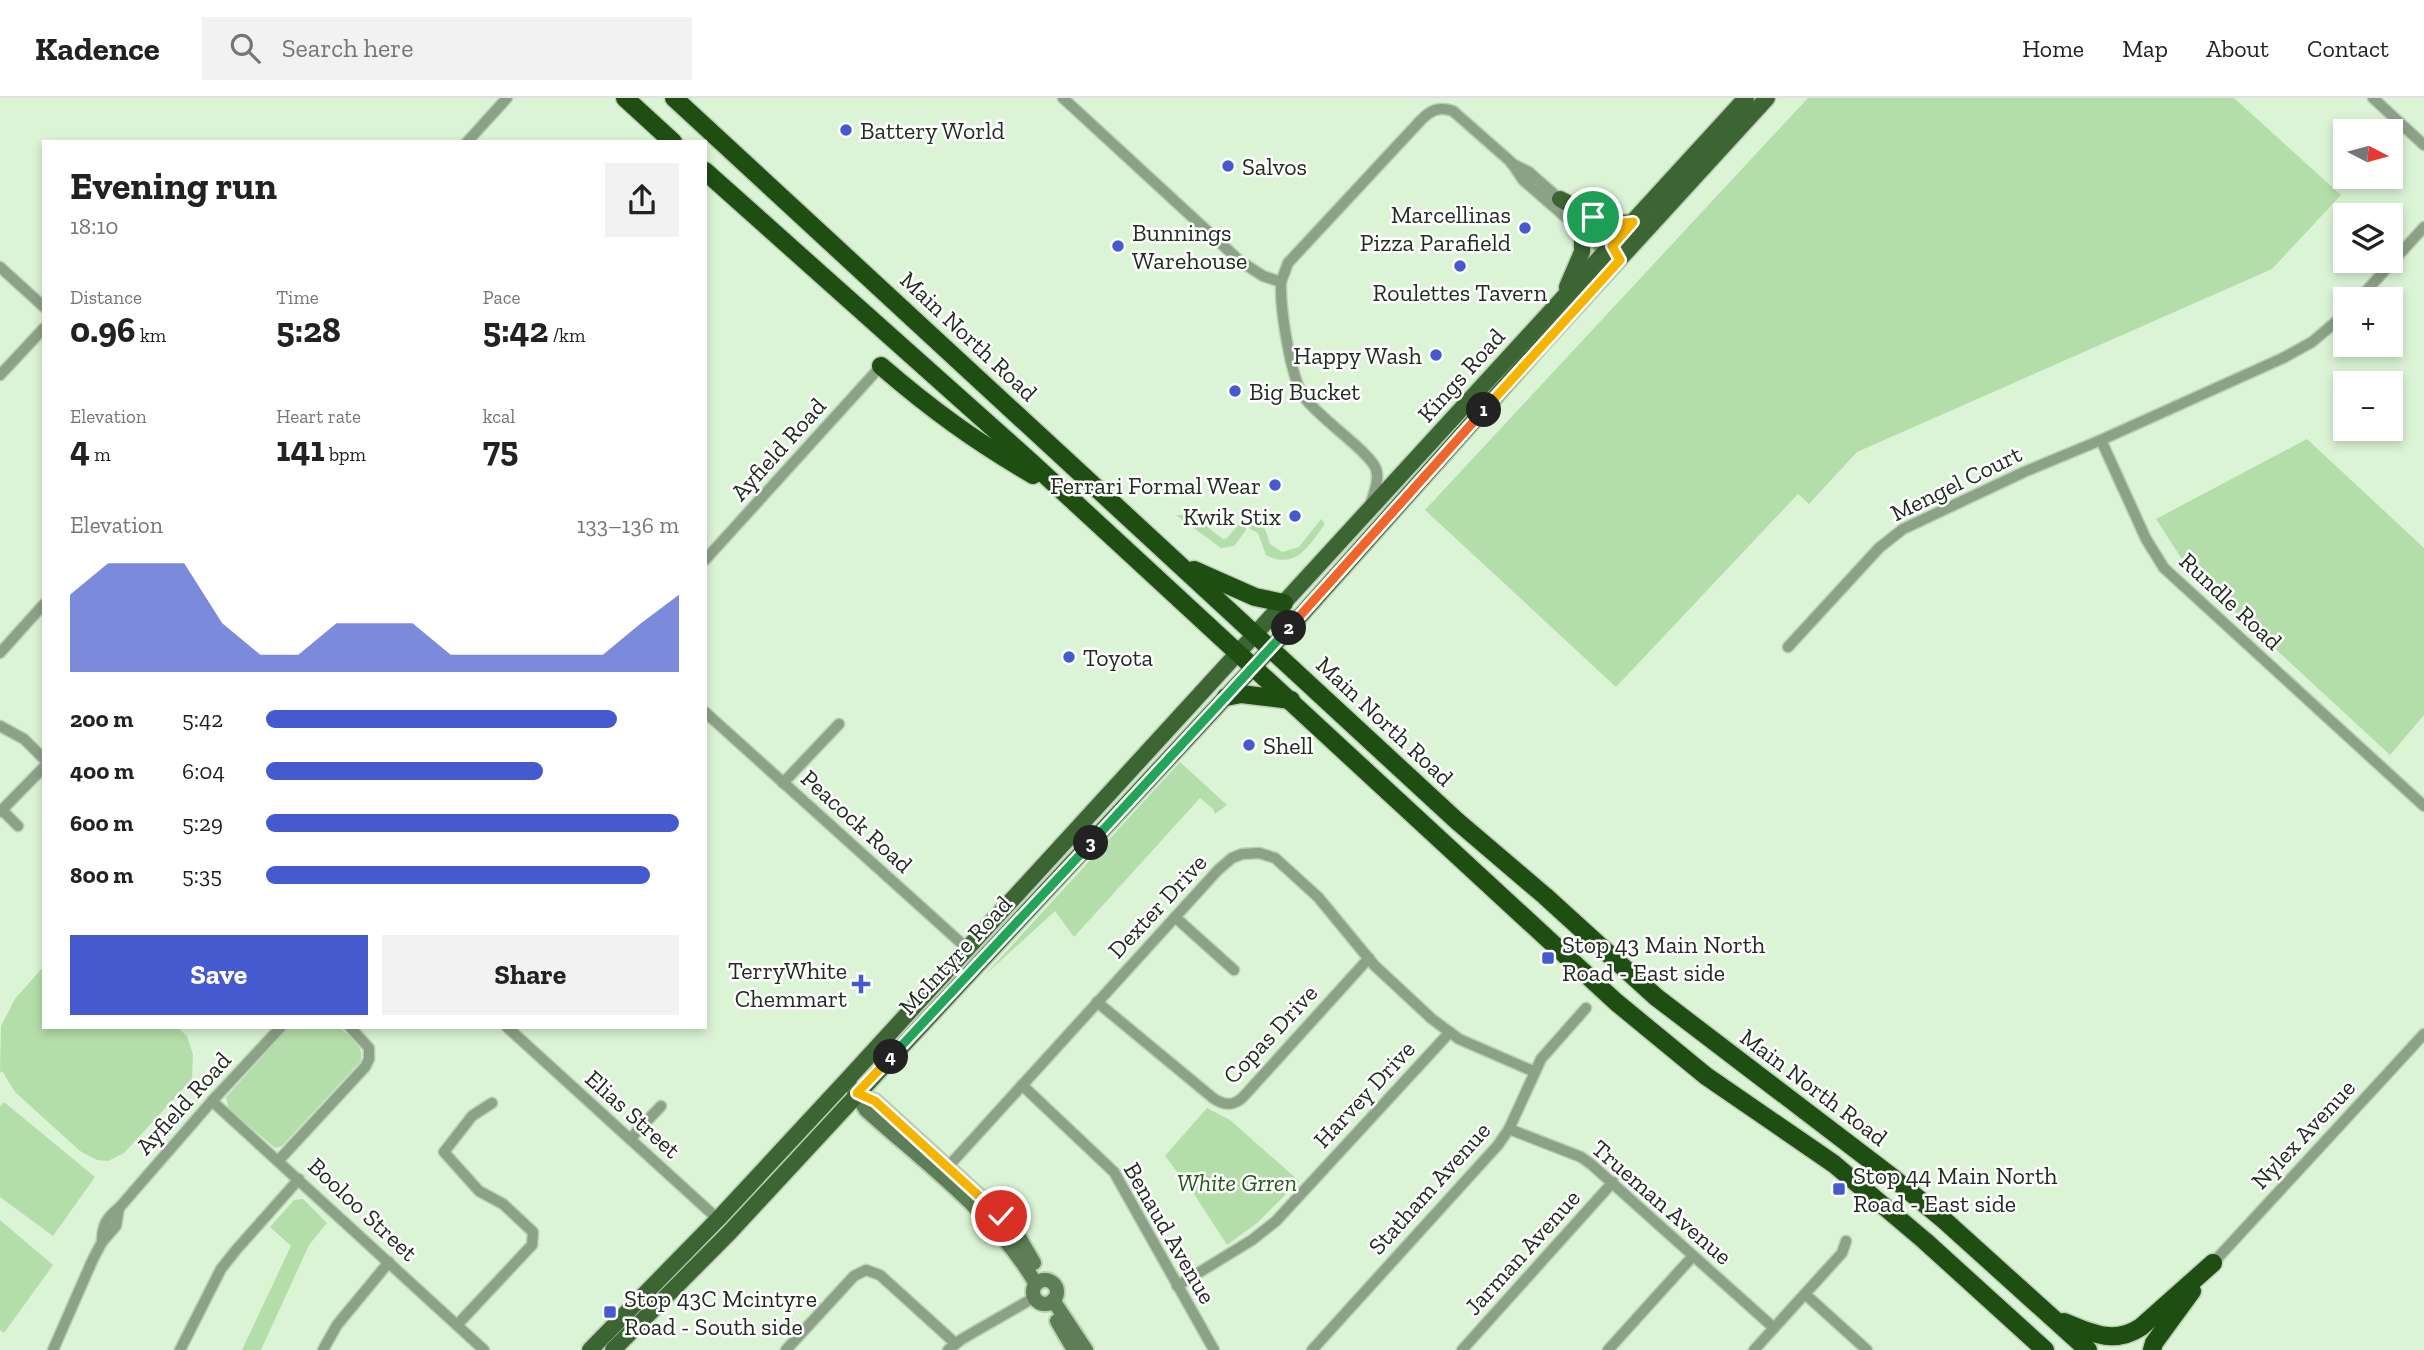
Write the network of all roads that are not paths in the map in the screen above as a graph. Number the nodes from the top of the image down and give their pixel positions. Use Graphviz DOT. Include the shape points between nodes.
graph roads {
  1 [pos="507,98"];
  2 [pos="625,98"];
  3 [pos="674,98"];
  4 [pos="1063,98"];
  5 [pos="1746,98"];
  6 [pos="1767,98"];
  7 [pos="2372,98"];
  8 [pos="469,140"];
  9 [pos="671,140"];
  10 [pos="2424,145"];
  11 [pos="1511,162"];
  12 [pos="707,173"];
  13 [pos="1560,199"];
  14 [pos="1633,222"];
  15 [pos="2424,227"];
  16 [pos="1583,234"];
  17 [pos="1612,253"];
  18 [pos="0,267"];
  19 [pos="1281,282"];
  20 [pos="2370,287"];
  21 [pos="1560,302"];
  22 [pos="42,305"];
  23 [pos="2333,324"];
  24 [pos="42,330"];
  25 [pos="881,366"];
  26 [pos="0,375"];
  27 [pos="2101,440"];
  28 [pos="1063,492"];
  29 [pos="1369,509"];
  30 [pos="707,558"];
  31 [pos="1181,565"];
  32 [pos="1284,603"];
  33 [pos="42,606"];
  34 [pos="1254,634"];
  35 [pos="1788,647"];
  36 [pos="1270,649"];
  37 [pos="1238,652"];
  38 [pos="0,653"];
  39 [pos="1254,666"];
  40 [pos="1226,697"];
  41 [pos="1291,700"];
  42 [pos="707,714"];
  43 [pos="839,724"];
  44 [pos="0,726"];
  45 [pos="42,757"];
  46 [pos="42,769"];
  47 [pos="783,783"];
  48 [pos="1142,787"];
  49 [pos="1101,802"];
  50 [pos="2424,806"];
  51 [pos="1,811"];
  52 [pos="18,826"];
  53 [pos="1175,917"];
  54 [pos="967,948"];
  55 [pos="1368,958"];
  56 [pos="981,960"];
  57 [pos="1234,970"];
  58 [pos="1097,1002"];
  59 [pos="1586,1008"];
  60 [pos="279,1029"];
  61 [pos="352,1029"];
  62 [pos="509,1029"];
  63 [pos="1450,1032"];
  64 [pos="2424,1034"];
  65 [pos="1535,1072"];
  66 [pos="1022,1085"];
  67 [pos="852,1087"];
  68 [pos="212,1101"];
  69 [pos="492,1103"];
  70 [pos="661,1106"];
  71 [pos="1509,1129"];
  72 [pos="630,1139"];
  73 [pos="279,1160"];
  74 [pos="944,1172"];
  75 [pos="299,1179"];
  76 [pos="1613,1182"];
  77 [pos="718,1219"];
  78 [pos="730,1232"];
  79 [pos="1846,1241"];
  80 [pos="1693,1255"];
  81 [pos="389,1262"];
  82 [pos="2213,1263"];
  83 [pos="1177,1286"];
  84 [pos="1043,1293"];
  85 [pos="1805,1294"];
  86 [pos="2053,1317"];
  87 [pos="457,1325"];
  88 [pos="1774,1328"];
  89 [pos="951,1347"];
  90 [pos="53,1350"];
  91 [pos="180,1350"];
  92 [pos="323,1350"];
  93 [pos="484,1350"];
  94 [pos="590,1350"];
  95 [pos="613,1350"];
  96 [pos="786,1350"];
  97 [pos="1074,1350"];
  98 [pos="1086,1350"];
  99 [pos="1214,1350"];
  100 [pos="1312,1350"];
  101 [pos="1462,1350"];
  102 [pos="1608,1350"];
  103 [pos="1754,1350"];
  104 [pos="1867,1350"];
  105 [pos="2045,1350"];
  106 [pos="2088,1350"];
  107 [pos="2152,1350"];
  1 -- 8 [label="street"];
  2 -- 9 [label="highway"];
  3 -- 31 [label="highway, Main North Road"];
  4 -- 19 [label="street" via="1240,261"];
  5 -- 14 [label="main road, Kings Road"];
  6 -- 17 [label="main road, Kings Road"];
  7 -- 10 [label="street"];
  11 -- 13 [label="street"];
  11 -- 16 [label="street" via="1522,180"];
  11 -- 19 [label="street" via="1454,111 1431,111 1288,263"];
  12 -- 28 [label="highway, Main North Road"];
  13 -- 14 [label="main road" via="1601,220"];
  13 -- 17 [label="street"];
  14 -- 17 [label="main road, Kings Road"];
  15 -- 20 [label="street"];
  16 -- 17 [label="street"];
  16 -- 21 [label="main road" via="1582,252"];
  17 -- 21 [label="main road, Kings Road"];
  17 -- 36 [label="main road, Kings Road"];
  18 -- 22 [label="street"];
  19 -- 29 [label="street" via="1287,334 1304,396 1371,459 1377,471"];
  21 -- 29 [label="main road, Kings Road"];
  23 -- 27 [label="street" via="2283,358"];
  24 -- 26 [label="street"];
  25 -- 28 [label="highway" via="983,446"];
  25 -- 30 [label="street, Ayfield Road"];
  27 -- 35 [label="street, Mengel Court" via="1903,529"];
  27 -- 50 [label="street, Rundle Road" via="2164,568"];
  28 -- 37 [label="highway, Main North Road"];
  29 -- 32 [label="main road, Kings Road"];
  31 -- 32 [label="highway" via="1255,597"];
  31 -- 34 [label="highway, Main North Road"];
  32 -- 34 [label="main road, Kings Road"];
  33 -- 38 [label="street"];
  34 -- 36 [label="highway, Main North Road"];
  34 -- 37 [label="main road, Kings Road"];
  36 -- 39 [label="main road, McIntyre Road"];
  36 -- 86 [label="highway, Main North Road" via="1656,998 1892,1177"];
  37 -- 39 [label="highway, Main North Road"];
  37 -- 49 [label="main road, McIntyre Road"];
  39 -- 40 [label="main road, McIntyre Road"];
  39 -- 41 [label="highway, Main North Road"];
  40 -- 41 [label="highway"];
  40 -- 48 [label="main road, McIntyre Road"];
  41 -- 105 [label="highway, Main North Road" via="1626,1011 1706,1076 1834,1164"];
  42 -- 47 [label="street, Peacock Road"];
  43 -- 47 [label="street"];
  44 -- 45 [label="street" via="24,739"];
  46 -- 51 [label="street"];
  47 -- 54 [label="street, Peacock Road"];
  48 -- 49 [label="main road" via="1111,808"];
  48 -- 56 [label="main road, McIntyre Road"];
  49 -- 54 [label="main road, McIntyre Road"];
  51 -- 52 [label="street"];
  53 -- 55 [label="street, Dexter Drive" via="1224,863 1242,854 1259,853 1288,868"];
  53 -- 57 [label="street"];
  53 -- 58 [label="street, Dexter Drive"];
  54 -- 56 [label="street, Peacock Road"];
  54 -- 67 [label="main road, McIntyre Road"];
  55 -- 58 [label="street, Copas Drive" via="1244,1096 1229,1104 1213,1098"];
  55 -- 63 [label="street, Dexter Drive"];
  56 -- 67 [label="main road, McIntyre Road"];
  58 -- 66 [label="street, Dexter Drive"];
  59 -- 65 [label="street, Statham Avenue"];
  60 -- 68 [label="street, Ayfield Road"];
  61 -- 73 [label="street" via="369,1048 365,1067"];
  62 -- 72 [label="street, Elias Street"];
  63 -- 65 [label="street, Dexter Drive"];
  63 -- 83 [label="street, Harvey Drive" via="1276,1222"];
  64 -- 82 [label="street, Nylex Avenue"];
  65 -- 71 [label="street, Statham Avenue"];
  66 -- 74 [label="street, Dexter Drive"];
  66 -- 83 [label="street, Benaud Avenue" via="1114,1172"];
  67 -- 74 [label="street" via="875,1101"];
  67 -- 77 [label="main road, McIntyre Road"];
  67 -- 78 [label="main road, McIntyre Road"];
  68 -- 73 [label="street, Booloo Street"];
  68 -- 90 [label="street, Ayfield Road" via="104,1222 102,1242"];
  69 -- 87 [label="street" via="472,1116 444,1152 479,1191 503,1204 533,1232 532,1245"];
  70 -- 72 [label="street"];
  71 -- 76 [label="street, Trueman Avenue" via="1581,1157"];
  71 -- 100 [label="street, Statham Avenue"];
  72 -- 77 [label="street, Elias Street"];
  73 -- 75 [label="street, Booloo Street"];
  74 -- 84 [label="street" via="1015,1230"];
  75 -- 81 [label="street, Booloo Street"];
  75 -- 91 [label="street" via="221,1269"];
  76 -- 80 [label="street, Trueman Avenue"];
  76 -- 101 [label="street, Jarman Avenue"];
  77 -- 78 [label="street, Elias Street"];
  77 -- 94 [label="main road, McIntyre Road"];
  78 -- 95 [label="main road, McIntyre Road"];
  79 -- 85 [label="street" via="1842,1253"];
  80 -- 88 [label="street, Trueman Avenue"];
  80 -- 102 [label="street"];
  81 -- 87 [label="street, Booloo Street"];
  81 -- 92 [label="street" via="337,1325"];
  82 -- 86 [label="highway" via="2128,1334 2104,1337"];
  82 -- 107 [label="highway"];
  83 -- 99 [label="street, Benaud Avenue"];
  84 -- 89 [label="street"];
  84 -- 97 [label="street"];
  84 -- 98 [label="street"];
  85 -- 88 [label="street"];
  85 -- 104 [label="street"];
  86 -- 106 [label="highway, Main North Road"];
  87 -- 93 [label="street, Booloo Street"];
  88 -- 103 [label="street"];
  89 -- 96 [label="street" via="880,1275 866,1270 854,1276"];
}
